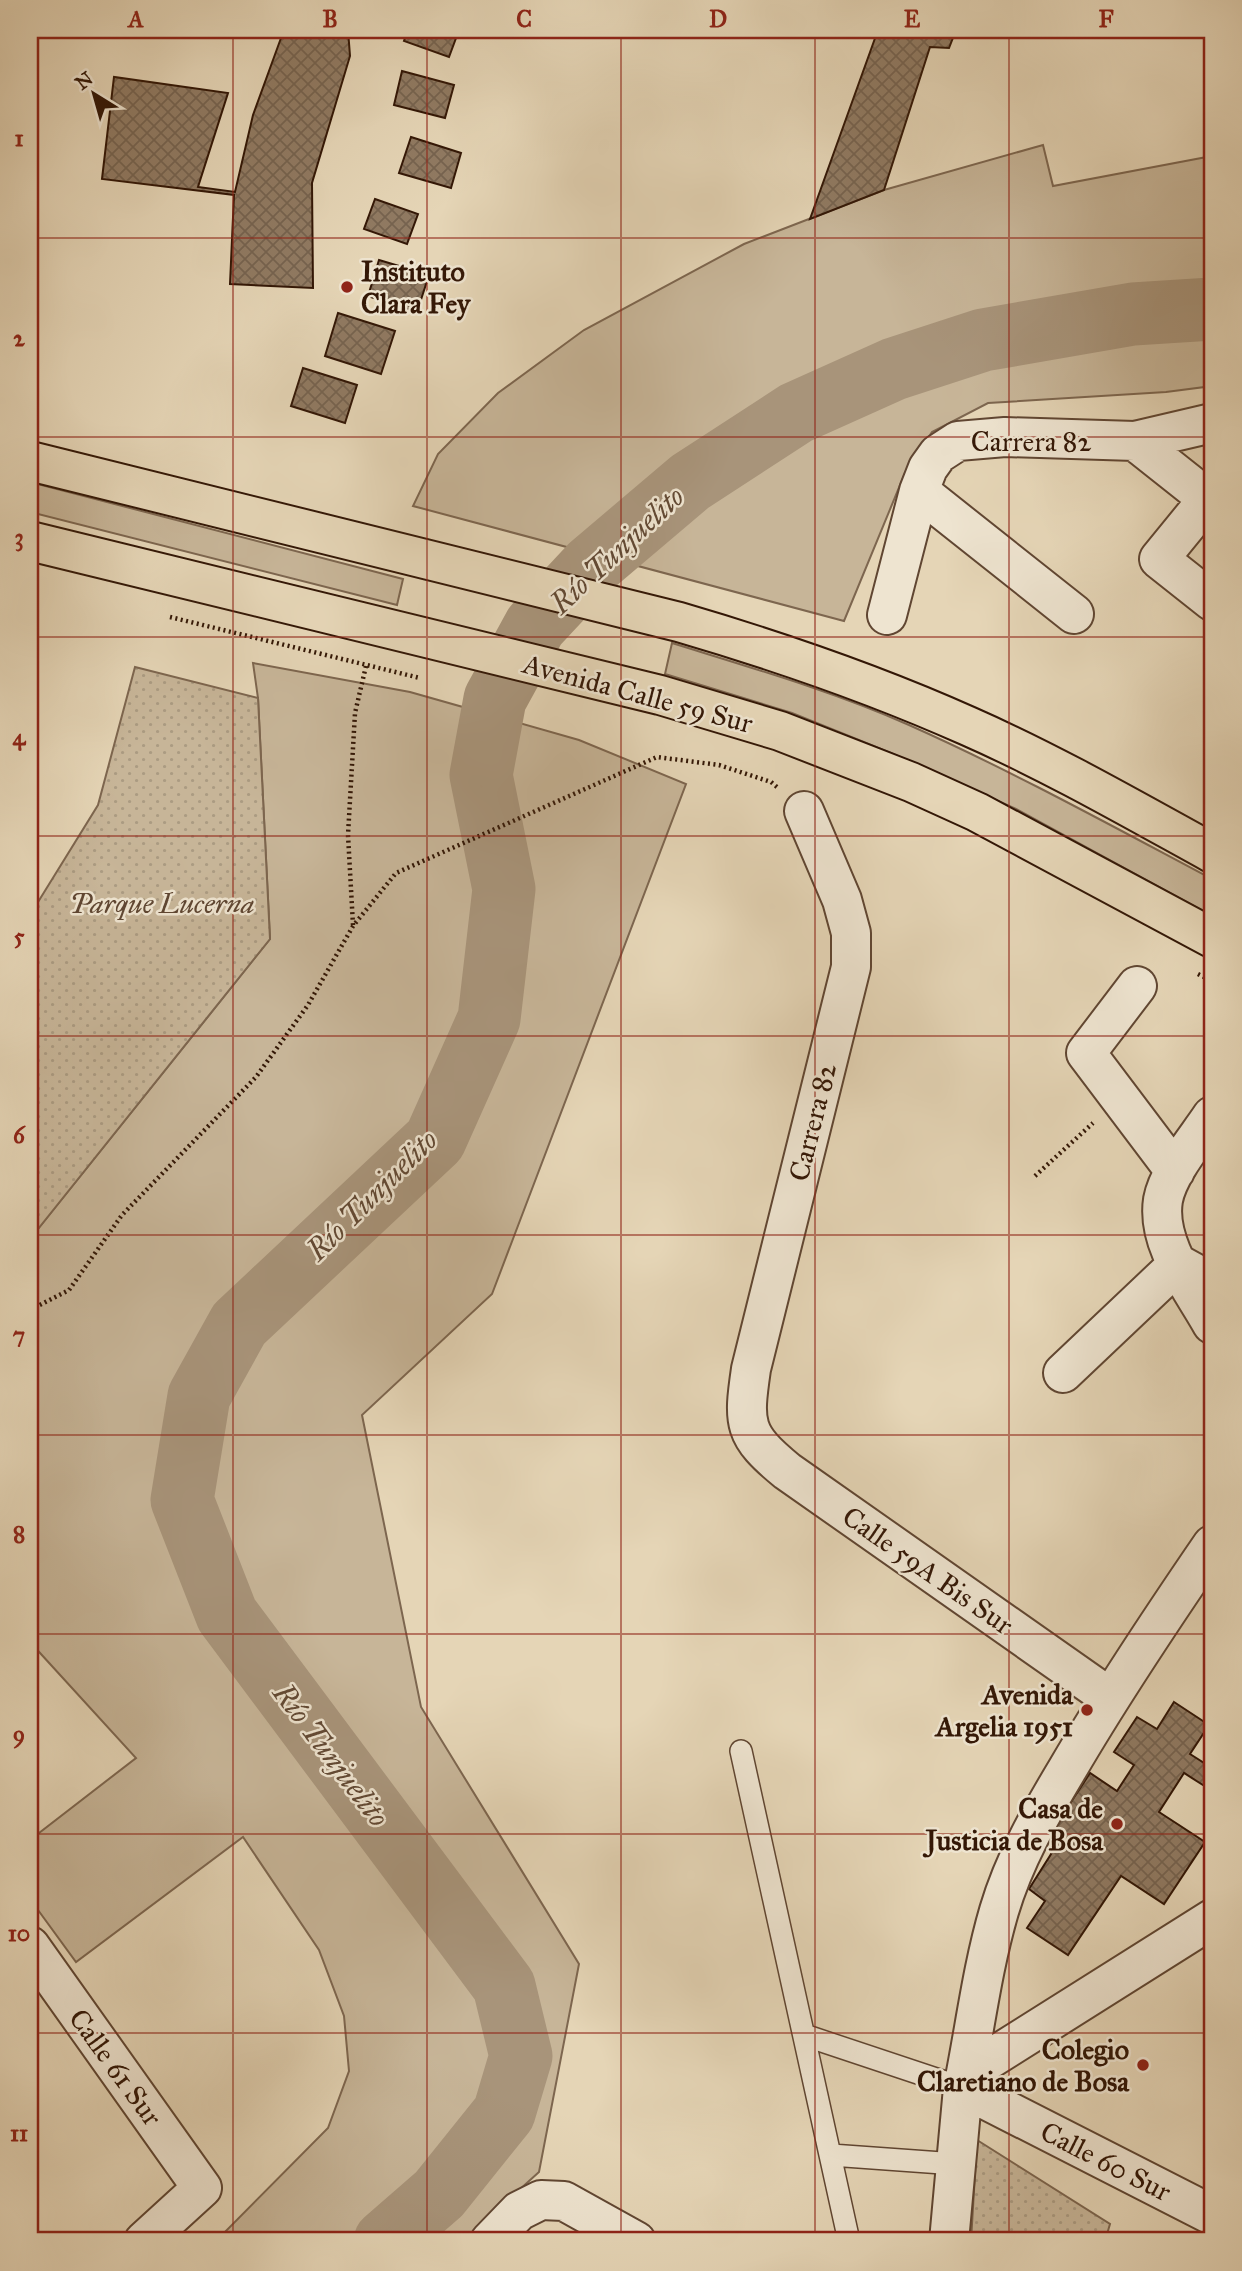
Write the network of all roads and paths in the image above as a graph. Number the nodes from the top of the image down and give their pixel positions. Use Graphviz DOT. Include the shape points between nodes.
graph roads {
  1 [pos="1212,423"];
  2 [pos="1135,441"];
  3 [pos="30,461"];
  4 [pos="919,491"];
  5 [pos="30,541"];
  6 [pos="1212,601"];
  7 [pos="1074,614"];
  8 [pos="164,615"];
  9 [pos="887,615"];
  10 [pos="366,666"];
  11 [pos="374,668"];
  12 [pos="804,811"];
  13 [pos="1212,853"];
  14 [pos="353,926"];
  15 [pos="1212,938"];
  16 [pos="1190,970"];
  17 [pos="1212,981"];
  18 [pos="1137,986"];
  19 [pos="1119,1099"];
  20 [pos="1212,1116"];
  21 [pos="1175,1171"];
  22 [pos="1035,1176"];
  23 [pos="1173,1255"];
  24 [pos="1212,1283"];
  25 [pos="30,1310"];
  26 [pos="1212,1324"];
  27 [pos="1063,1373"];
  28 [pos="753,1437"];
  29 [pos="1212,1545"];
  30 [pos="1109,1697"];
  31 [pos="741,1751"];
  32 [pos="1212,1919"];
  33 [pos="30,1947"];
  34 [pos="804,2035"];
  35 [pos="964,2081"];
  36 [pos="831,2155"];
  37 [pos="956,2164"];
  38 [pos="1212,2215"];
  39 [pos="144,2241"];
  40 [pos="490,2241"];
  41 [pos="636,2241"];
  42 [pos="849,2241"];
  43 [pos="949,2241"];
  1 -- 2 [label="street, Carrera 82"];
  2 -- 4 [label="street, Carrera 82" via="1005,437 958,441 938,454"];
  2 -- 6 [label="street" via="1208,499 1159,559"];
  3 -- 13 [label="main road" via="679,622 824,668 971,727"];
  4 -- 7 [label="street"];
  4 -- 9 [label="street, Carrera 82"];
  5 -- 15 [label="main road, Avenida Calle 59 Sur" via="660,695 780,731 911,782 976,813"];
  8 -- 10 [label="path"];
  10 -- 11 [label="path"];
  10 -- 14 [label="path" via="355,713 349,821"];
  12 -- 14 [label="path" via="771,782 719,765 657,757 396,873"];
  12 -- 28 [label="street, Carrera 82" via="842,900 851,933 850,967 751,1369 745,1409"];
  14 -- 25 [label="path" via="308,1005 256,1077 122,1215 69,1290"];
  16 -- 17 [label="path"];
  18 -- 19 [label="street" via="1086,1053"];
  19 -- 21 [label="street"];
  19 -- 22 [label="path"];
  20 -- 21 [label="street"];
  21 -- 23 [label="street" via="1163,1200 1164,1228"];
  23 -- 24 [label="street"];
  23 -- 26 [label="street"];
  23 -- 27 [label="street"];
  28 -- 30 [label="street, Calle 59A Bis Sur" via="787,1471"];
  29 -- 30 [label="street"];
  30 -- 35 [label="street" via="1044,1808 999,1909"];
  31 -- 34 [label="lane"];
  32 -- 35 [label="street"];
  33 -- 39 [label="street, Calle 61 Sur" via="202,2188"];
  34 -- 35 [label="lane"];
  34 -- 36 [label="lane"];
  35 -- 37 [label="street"];
  35 -- 38 [label="street, Calle 60 Sur"];
  36 -- 37 [label="lane"];
  36 -- 42 [label="lane"];
  37 -- 43 [label="street"];
  40 -- 41 [label="street" via="519,2211 541,2200 564,2201"];
}
